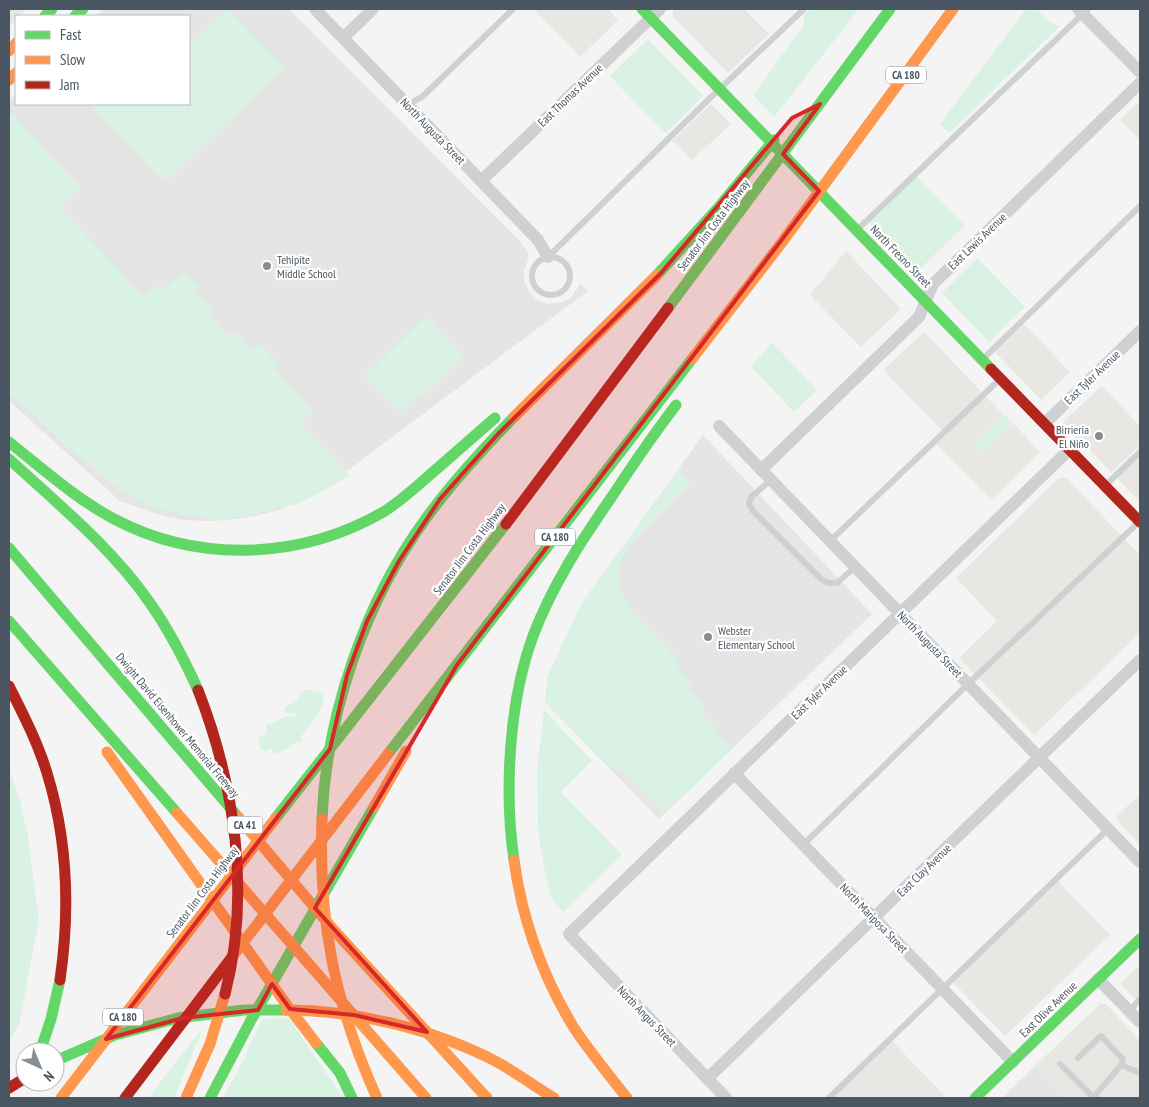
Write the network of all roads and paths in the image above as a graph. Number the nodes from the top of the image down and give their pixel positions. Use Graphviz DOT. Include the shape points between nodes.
graph roads {
  1 [pos="315,9"];
  2 [pos="373,9"];
  3 [pos="513,9"];
  4 [pos="804,9"];
  5 [pos="890,9"];
  6 [pos="953,9"];
  7 [pos="1083,10"];
  8 [pos="651,12"];
  9 [pos="343,38"];
  10 [pos="1140,72"];
  11 [pos="1140,83"];
  12 [pos="720,89"];
  13 [pos="408,104"];
  14 [pos="820,104"];
  15 [pos="799,115"];
  16 [pos="780,133"];
  17 [pos="481,181"];
  18 [pos="1140,206"];
  19 [pos="857,230"];
  20 [pos="783,241"];
  21 [pos="548,256"];
  22 [pos="762,286"];
  23 [pos="926,301"];
  24 [pos="621,313"];
  25 [pos="1140,331"];
  26 [pos="983,359"];
  27 [pos="1001,378"];
  28 [pos="684,394"];
  29 [pos="1045,423"];
  30 [pos="719,426"];
  31 [pos="9,442"];
  32 [pos="1070,449"];
  33 [pos="1140,452"];
  34 [pos="9,459"];
  35 [pos="761,470"];
  36 [pos="770,480"];
  37 [pos="1105,486"];
  38 [pos="1140,521"];
  39 [pos="831,540"];
  40 [pos="9,548"];
  41 [pos="855,566"];
  42 [pos="900,614"];
  43 [pos="9,620"];
  44 [pos="33,649"];
  45 [pos="1140,660"];
  46 [pos="457,665"];
  47 [pos="968,684"];
  48 [pos="9,686"];
  49 [pos="1040,758"];
  50 [pos="734,773"];
  51 [pos="1108,829"];
  52 [pos="803,844"];
  53 [pos="1140,862"];
  54 [pos="874,918"];
  55 [pos="569,934"];
  56 [pos="1140,939"];
  57 [pos="1098,979"];
  58 [pos="942,988"];
  59 [pos="1140,999"];
  60 [pos="1130,1012"];
  61 [pos="1140,1022"];
  62 [pos="43,1042"];
  63 [pos="65,1057"];
  64 [pos="1078,1058"];
  65 [pos="1013,1062"];
  66 [pos="1060,1064"];
  67 [pos="1122,1065"];
  68 [pos="1140,1073"];
  69 [pos="707,1079"];
  70 [pos="61,1098"];
  71 [pos="125,1098"];
  72 [pos="186,1098"];
  73 [pos="210,1098"];
  74 [pos="352,1098"];
  75 [pos="377,1098"];
  76 [pos="426,1098"];
  77 [pos="486,1098"];
  78 [pos="554,1098"];
  79 [pos="627,1098"];
  80 [pos="726,1098"];
  81 [pos="829,1098"];
  82 [pos="975,1098"];
  83 [pos="1094,1098"];
  1 -- 9 [label="street, North Augusta Street"];
  2 -- 9 [label="street"];
  3 -- 13 [label="lane" via="422,97"];
  4 -- 12 [label="lane"];
  5 -- 14 [label="main road, Senator Jim Costa Highway / CA 180"];
  6 -- 20 [label="main road, CA 180"];
  7 -- 10 [label="street"];
  7 -- 19 [label="lane"];
  8 -- 12 [label="main road, North Fresno Street"];
  8 -- 17 [label="street, East Thomas Avenue"];
  9 -- 13 [label="street, North Augusta Street"];
  11 -- 23 [label="street, East Lewis Avenue" via="933,284"];
  12 -- 19 [label="main road, North Fresno Street"];
  12 -- 21 [label="lane"];
  13 -- 17 [label="street, North Augusta Street"];
  14 -- 15 [label="main road"];
  14 -- 70 [label="main road, Senator Jim Costa Highway / CA 180" via="468,574"];
  16 -- 24 [label="main road" via="734,190"];
  17 -- 21 [label="street, North Augusta Street" via="538,240"];
  18 -- 26 [label="lane"];
  19 -- 23 [label="main road, North Fresno Street"];
  20 -- 22 [label="main road"];
  20 -- 46 [label="main road, CA 180"];
  21 -- 21 [label="lane, North Augusta Street" via="536,262 531,274 534,287 551,296 563,291 570,281 570,274 565,263"];
  23 -- 26 [label="main road, North Fresno Street"];
  23 -- 35 [label="street, East Lewis Avenue" via="919,317"];
  24 -- 31 [label="main road" via="385,510 332,534 283,548 209,549 158,539 96,507"];
  24 -- 75 [label="main road" via="455,481 399,561 367,621 347,674 328,756 322,823 325,924 334,974 355,1046"];
  25 -- 29 [label="street, East Tyler Avenue"];
  26 -- 27 [label="main road, North Fresno Street"];
  27 -- 29 [label="main road, North Fresno Street"];
  27 -- 39 [label="lane"];
  28 -- 79 [label="main road" via="591,527 550,598 525,662 509,769 510,833 526,920 544,968 574,1027"];
  29 -- 32 [label="main road, North Fresno Street"];
  30 -- 35 [label="street, North Augusta Street"];
  32 -- 37 [label="main road, North Fresno Street"];
  32 -- 42 [label="street, East Tyler Avenue"];
  33 -- 37 [label="lane"];
  34 -- 72 [label="main road" via="95,540 130,578 160,619 191,675 218,745 233,815 238,876 235,946 226,993 211,1040"];
  35 -- 36 [label="street, North Augusta Street"];
  36 -- 39 [label="street, North Augusta Street"];
  36 -- 41 [label="lane" via="751,497 749,504 821,580 837,583"];
  37 -- 38 [label="main road, North Fresno Street"];
  38 -- 47 [label="lane"];
  39 -- 41 [label="street, North Augusta Street"];
  40 -- 77 [label="main road, Dwight David Eisenhower Memorial Freeway / CA 41" via="332,928"];
  41 -- 42 [label="street, North Augusta Street"];
  42 -- 47 [label="street, North Augusta Street"];
  42 -- 50 [label="street, East Tyler Avenue"];
  43 -- 44 [label="main road"];
  44 -- 74 [label="main road" via="281,996 340,1073"];
  44 -- 76 [label="main road"];
  45 -- 49 [label="street, East Clay Avenue"];
  46 -- 71 [label="main road, CA 180"];
  46 -- 73 [label="main road" via="345,855"];
  47 -- 49 [label="street, North Augusta Street"];
  47 -- 52 [label="lane"];
  48 -- 62 [label="main road" via="47,773 59,822 65,873 60,975"];
  49 -- 51 [label="street, North Augusta Street"];
  49 -- 54 [label="street, East Clay Avenue"];
  50 -- 52 [label="street, North Mariposa Street"];
  50 -- 55 [label="street, East Tyler Avenue"];
  51 -- 53 [label="street, North Augusta Street"];
  51 -- 58 [label="lane"];
  52 -- 54 [label="street, North Mariposa Street"];
  54 -- 58 [label="street, North Mariposa Street"];
  54 -- 69 [label="street, East Clay Avenue"];
  55 -- 69 [label="street, North Angus Street"];
  56 -- 57 [label="main road, East Olive Avenue"];
  57 -- 60 [label="street"];
  57 -- 65 [label="main road, East Olive Avenue"];
  58 -- 65 [label="street, North Mariposa Street"];
  58 -- 81 [label="lane"];
  59 -- 60 [label="lane"];
  60 -- 61 [label="street"];
  63 -- 78 [label="main road" via="116,1036 183,1018 247,1010 317,1010 428,1033 507,1068"];
  64 -- 67 [label="lane" via="1101,1036 1123,1059"];
  65 -- 82 [label="main road, East Olive Avenue"];
  66 -- 83 [label="lane"];
  67 -- 68 [label="lane"];
  67 -- 83 [label="lane"];
  69 -- 80 [label="street, North Angus Street"];
}
